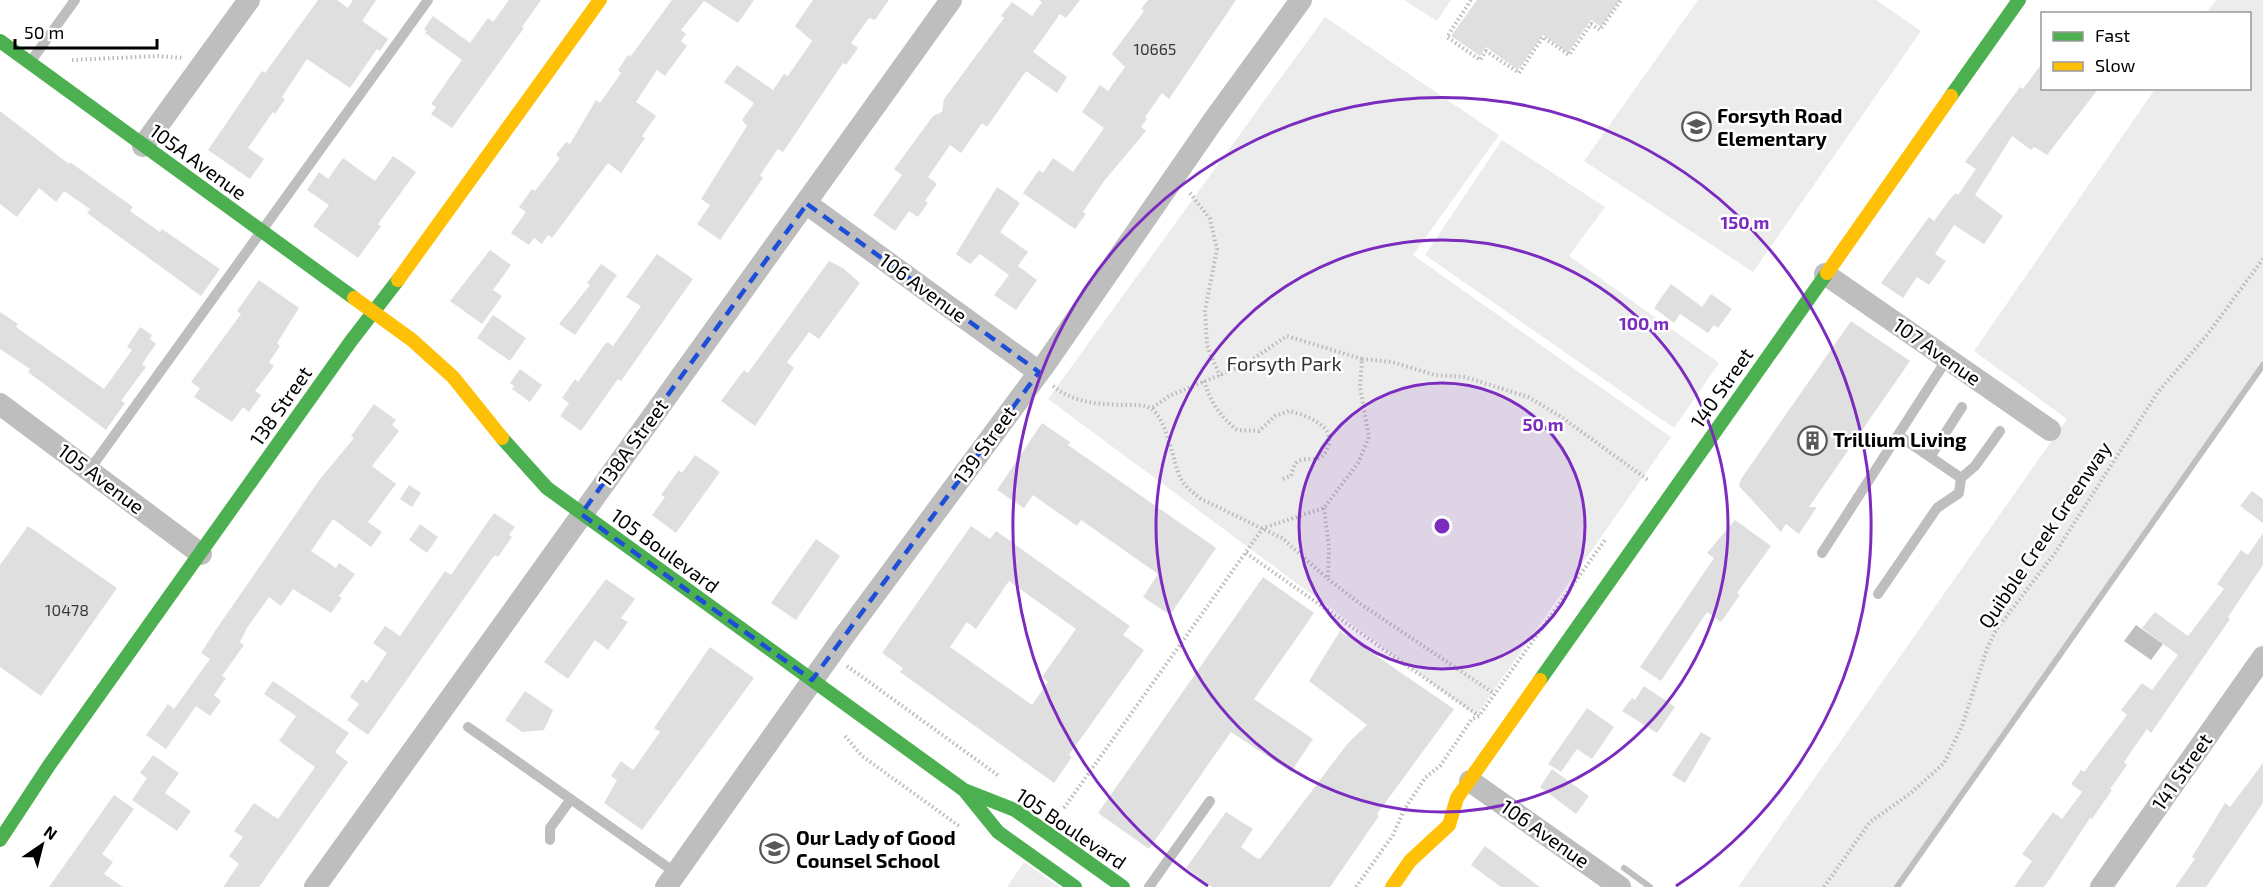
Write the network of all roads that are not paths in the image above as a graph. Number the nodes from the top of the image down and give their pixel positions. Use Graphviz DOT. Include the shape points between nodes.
graph roads {
  1 [pos="75,0"];
  2 [pos="249,0"];
  3 [pos="428,0"];
  4 [pos="600,0"];
  5 [pos="951,0"];
  6 [pos="1301,0"];
  7 [pos="2019,0"];
  8 [pos="0,41"];
  9 [pos="30,63"];
  10 [pos="143,146"];
  11 [pos="807,204"];
  12 [pos="260,231"];
  13 [pos="1825,274"];
  14 [pos="374,312"];
  15 [pos="1947,359"];
  16 [pos="1039,372"];
  17 [pos="0,404"];
  18 [pos="1962,407"];
  19 [pos="2050,430"];
  20 [pos="2000,431"];
  21 [pos="1898,435"];
  22 [pos="1929,457"];
  23 [pos="90,469"];
  24 [pos="1961,478"];
  25 [pos="581,514"];
  26 [pos="1822,553"];
  27 [pos="201,554"];
  28 [pos="1878,594"];
  29 [pos="2263,657"];
  30 [pos="812,680"];
  31 [pos="468,727"];
  32 [pos="1464,789"];
  33 [pos="964,790"];
  34 [pos="571,799"];
  35 [pos="1210,801"];
  36 [pos="1439,808"];
  37 [pos="1422,832"];
  38 [pos="0,840"];
  39 [pos="550,840"];
  40 [pos="1410,861"];
  41 [pos="671,880"];
  42 [pos="315,887"];
  43 [pos="1075,887"];
  44 [pos="1124,887"];
  45 [pos="1149,887"];
  46 [pos="1392,887"];
  47 [pos="1620,887"];
  48 [pos="2101,887"];
  1 -- 9 [label="lane"];
  2 -- 10 [label="street"];
  3 -- 12 [label="lane"];
  4 -- 14 [label="street, 138 Street"];
  5 -- 11 [label="street, 138A Street"];
  6 -- 16 [label="street, 139 Street"];
  7 -- 13 [label="street, 140 Street"];
  8 -- 9 [label="street, 105A Avenue"];
  9 -- 10 [label="street, 105A Avenue"];
  10 -- 12 [label="street, 105A Avenue"];
  11 -- 16 [label="street, 106 Avenue"];
  11 -- 25 [label="street, 138A Street"];
  12 -- 14 [label="street, 105A Avenue"];
  12 -- 23 [label="lane"];
  13 -- 15 [label="street, 107 Avenue"];
  13 -- 32 [label="street, 140 Street"];
  14 -- 25 [label="street, 105 Boulevard" via="453,377 522,462"];
  14 -- 27 [label="street, 138 Street"];
  15 -- 19 [label="street, 107 Avenue"];
  15 -- 21 [label="lane"];
  16 -- 30 [label="street, 139 Street"];
  17 -- 23 [label="street, 105 Avenue"];
  18 -- 22 [label="lane"];
  20 -- 24 [label="lane" via="1976,466"];
  21 -- 22 [label="lane"];
  21 -- 26 [label="lane"];
  22 -- 24 [label="lane"];
  23 -- 27 [label="street, 105 Avenue"];
  24 -- 28 [label="lane" via="1959,494 1937,508"];
  25 -- 30 [label="street, 105 Boulevard"];
  25 -- 42 [label="street, 138A Street"];
  27 -- 38 [label="street, 138 Street"];
  29 -- 48 [label="street, 141 Street"];
  30 -- 33 [label="street, 105 Boulevard"];
  30 -- 41 [label="street, 139 Street"];
  31 -- 34 [label="lane"];
  32 -- 36 [label="street, 140 Street"];
  32 -- 40 [label="street, 140 Street" via="1449,825"];
  32 -- 47 [label="street, 106 Avenue"];
  33 -- 43 [label="street, 105 Boulevard" via="998,832"];
  33 -- 44 [label="street, 105 Boulevard" via="1015,810"];
  34 -- 39 [label="lane" via="550,828"];
  34 -- 41 [label="lane"];
  35 -- 45 [label="lane"];
  37 -- 40 [label="street, 140 Street"];
  40 -- 46 [label="street, 140 Street"];
}
